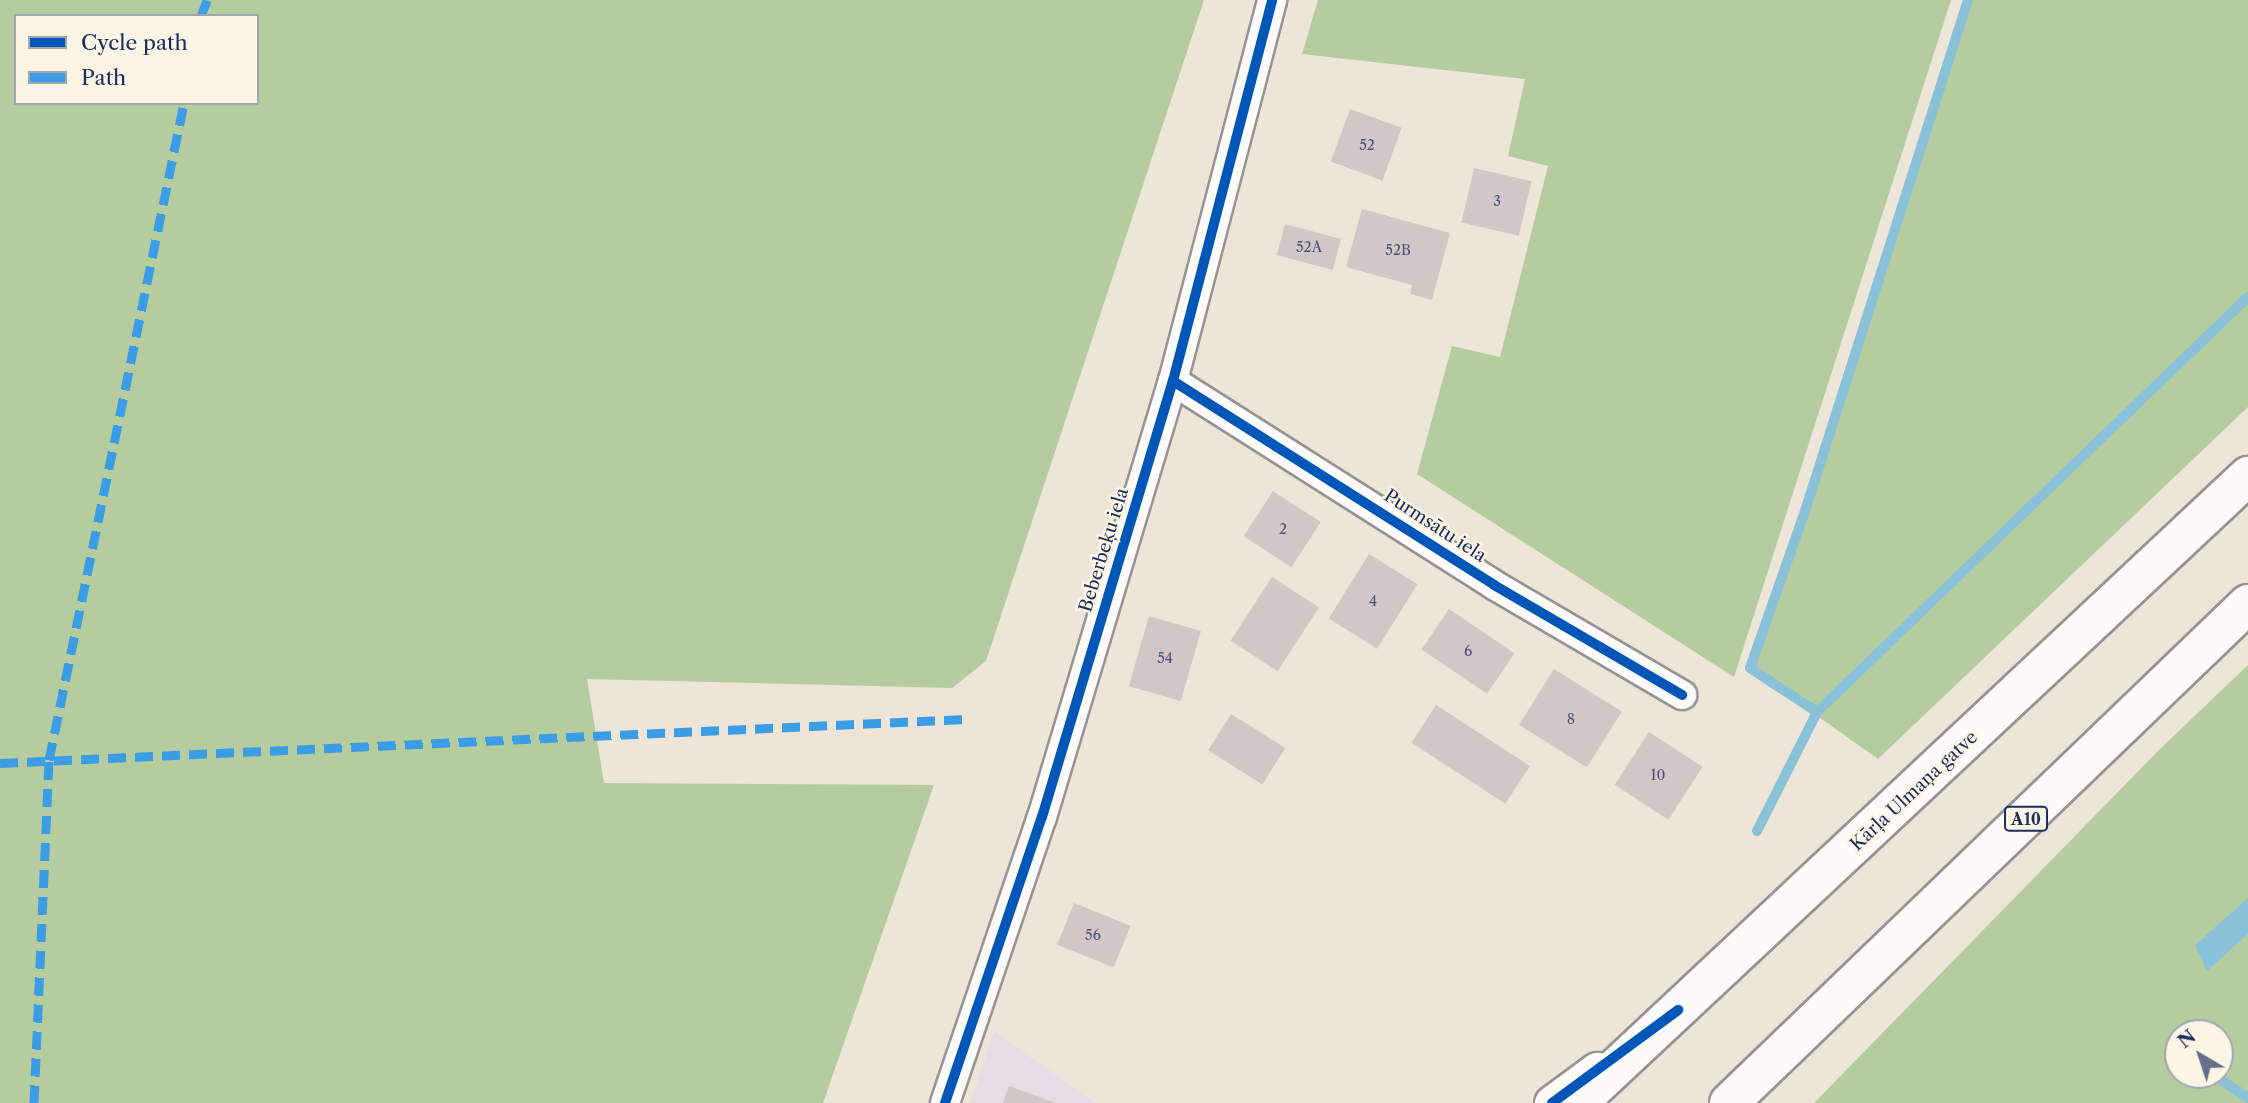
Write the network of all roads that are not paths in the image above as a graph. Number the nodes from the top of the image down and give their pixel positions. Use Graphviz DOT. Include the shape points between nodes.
graph roads {
  1 [pos="1272,0"];
  2 [pos="1173,381"];
  3 [pos="2248,476"];
  4 [pos="2248,604"];
  5 [pos="1682,695"];
  6 [pos="1678,1010"];
  7 [pos="1805,1034"];
  8 [pos="945,1103"];
  9 [pos="1552,1103"];
  10 [pos="1577,1103"];
  11 [pos="1729,1103"];
  12 [pos="1740,1103"];
  1 -- 2 [label="street, Beberbeķu iela"];
  2 -- 5 [label="street, Purmsātu iela" via="1494,585"];
  2 -- 8 [label="street, Beberbeķu iela" via="1042,817"];
  3 -- 6 [label="highway, Kārļa Ulmaņa gatve"];
  4 -- 7 [label="highway, A10"];
  6 -- 9 [label="street"];
  6 -- 10 [label="highway, Kārļa Ulmaņa gatve"];
  7 -- 11 [label="highway, A10"];
  7 -- 12 [label="street"];
}
